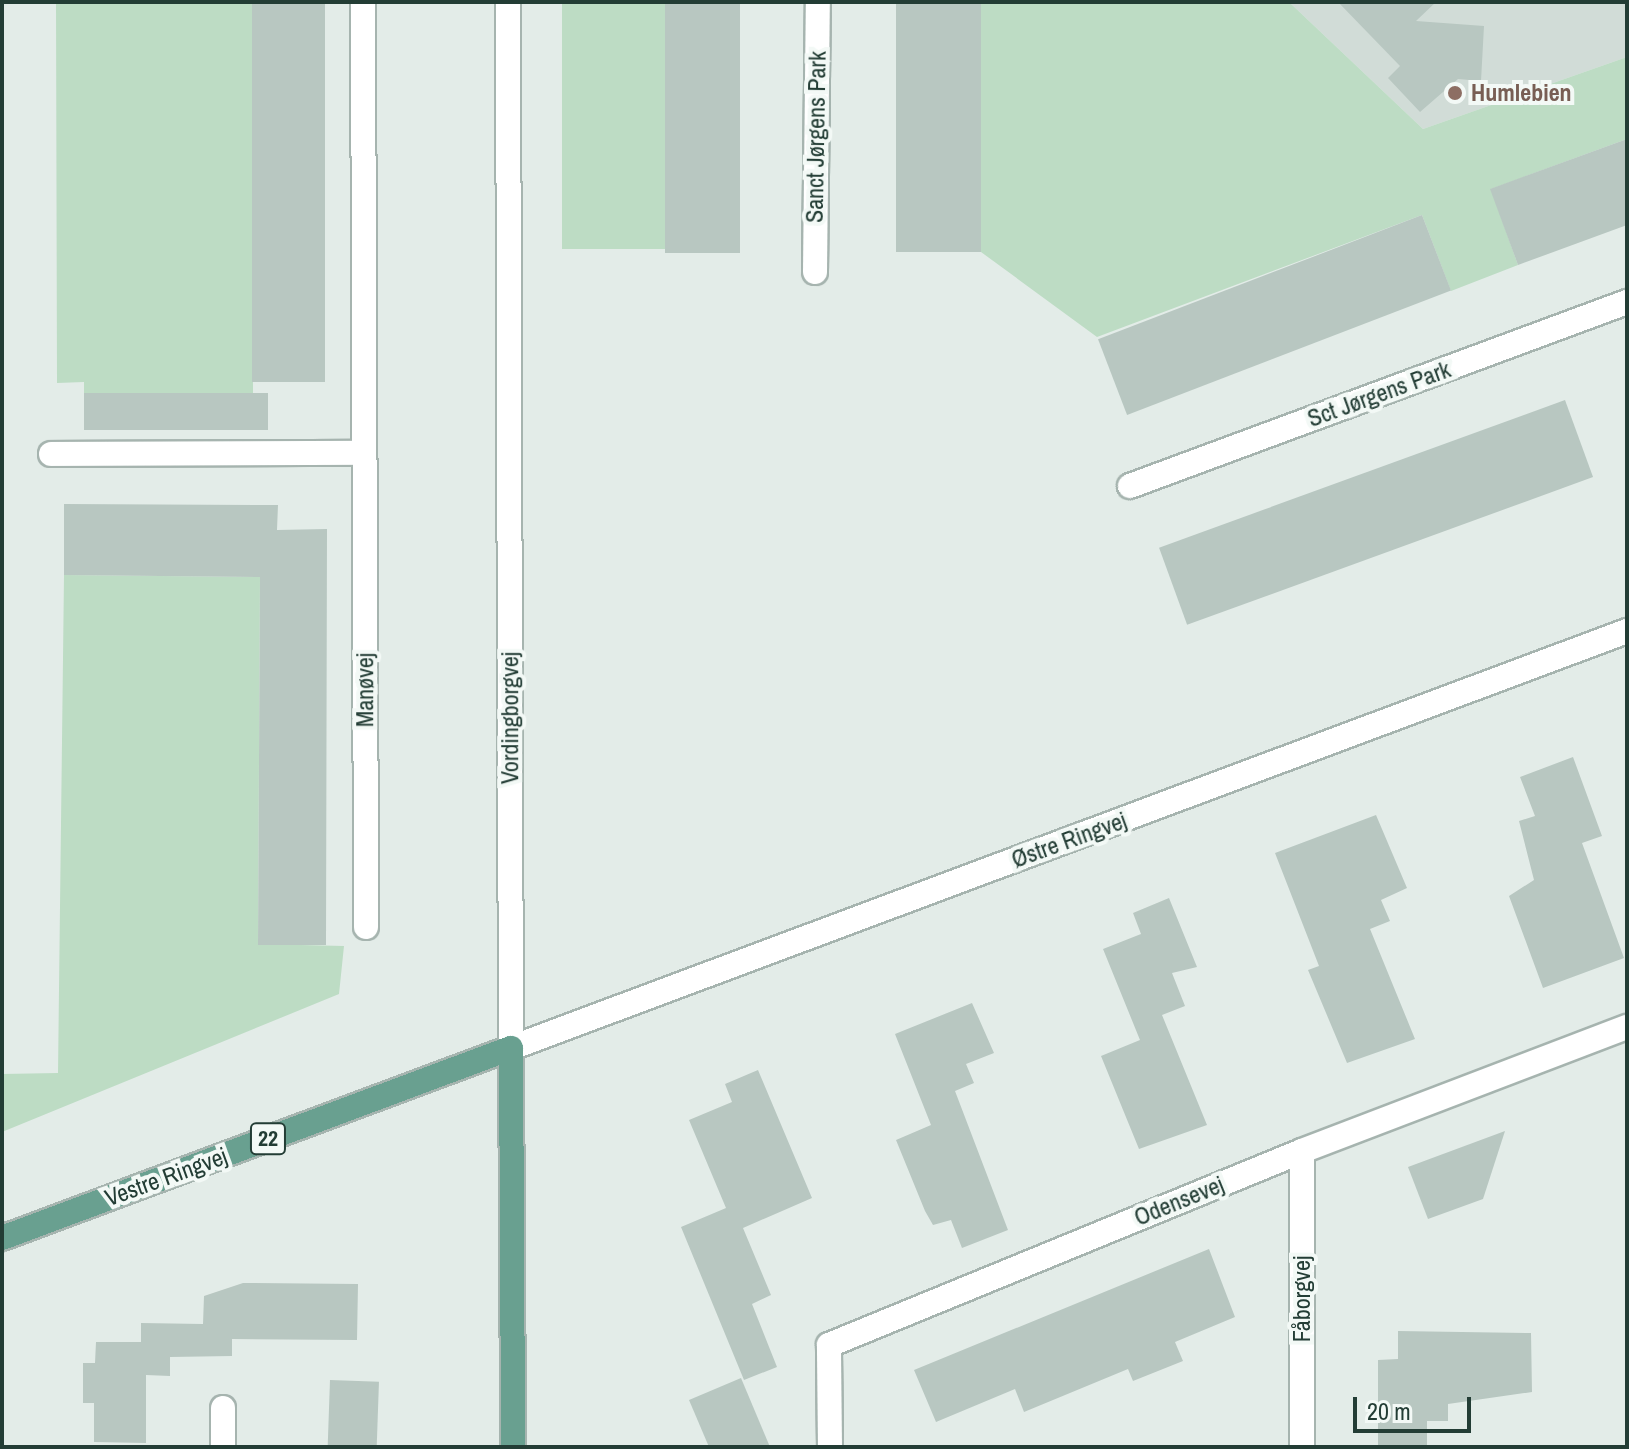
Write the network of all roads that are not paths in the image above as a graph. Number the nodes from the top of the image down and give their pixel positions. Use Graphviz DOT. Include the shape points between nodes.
graph roads {
  1 [pos="363,2"];
  2 [pos="508,2"];
  3 [pos="818,2"];
  4 [pos="815,272"];
  5 [pos="1627,302"];
  6 [pos="364,453"];
  7 [pos="51,454"];
  8 [pos="1130,486"];
  9 [pos="1627,631"];
  10 [pos="366,927"];
  11 [pos="1627,1027"];
  12 [pos="511,1048"];
  13 [pos="1302,1151"];
  14 [pos="2,1238"];
  15 [pos="223,1408"];
  16 [pos="510,1443"];
  17 [pos="223,1447"];
  18 [pos="830,1447"];
  19 [pos="1302,1447"];
  1 -- 6 [label="street, Manøvej"];
  2 -- 12 [label="street, Vordingborgvej"];
  3 -- 4 [label="street, Sanct Jørgens Park"];
  5 -- 8 [label="street, Sct Jørgens Park"];
  6 -- 7 [label="street"];
  6 -- 10 [label="street, Manøvej"];
  9 -- 12 [label="street, Østre Ringvej"];
  11 -- 13 [label="street, Odensevej"];
  12 -- 14 [label="main road, Vestre Ringvej / 22"];
  12 -- 16 [label="main road, Vordingborgvej"];
  13 -- 18 [label="street, Odensevej" via="829,1345"];
  13 -- 19 [label="street, Fåborgvej"];
  15 -- 17 [label="street"];
}
